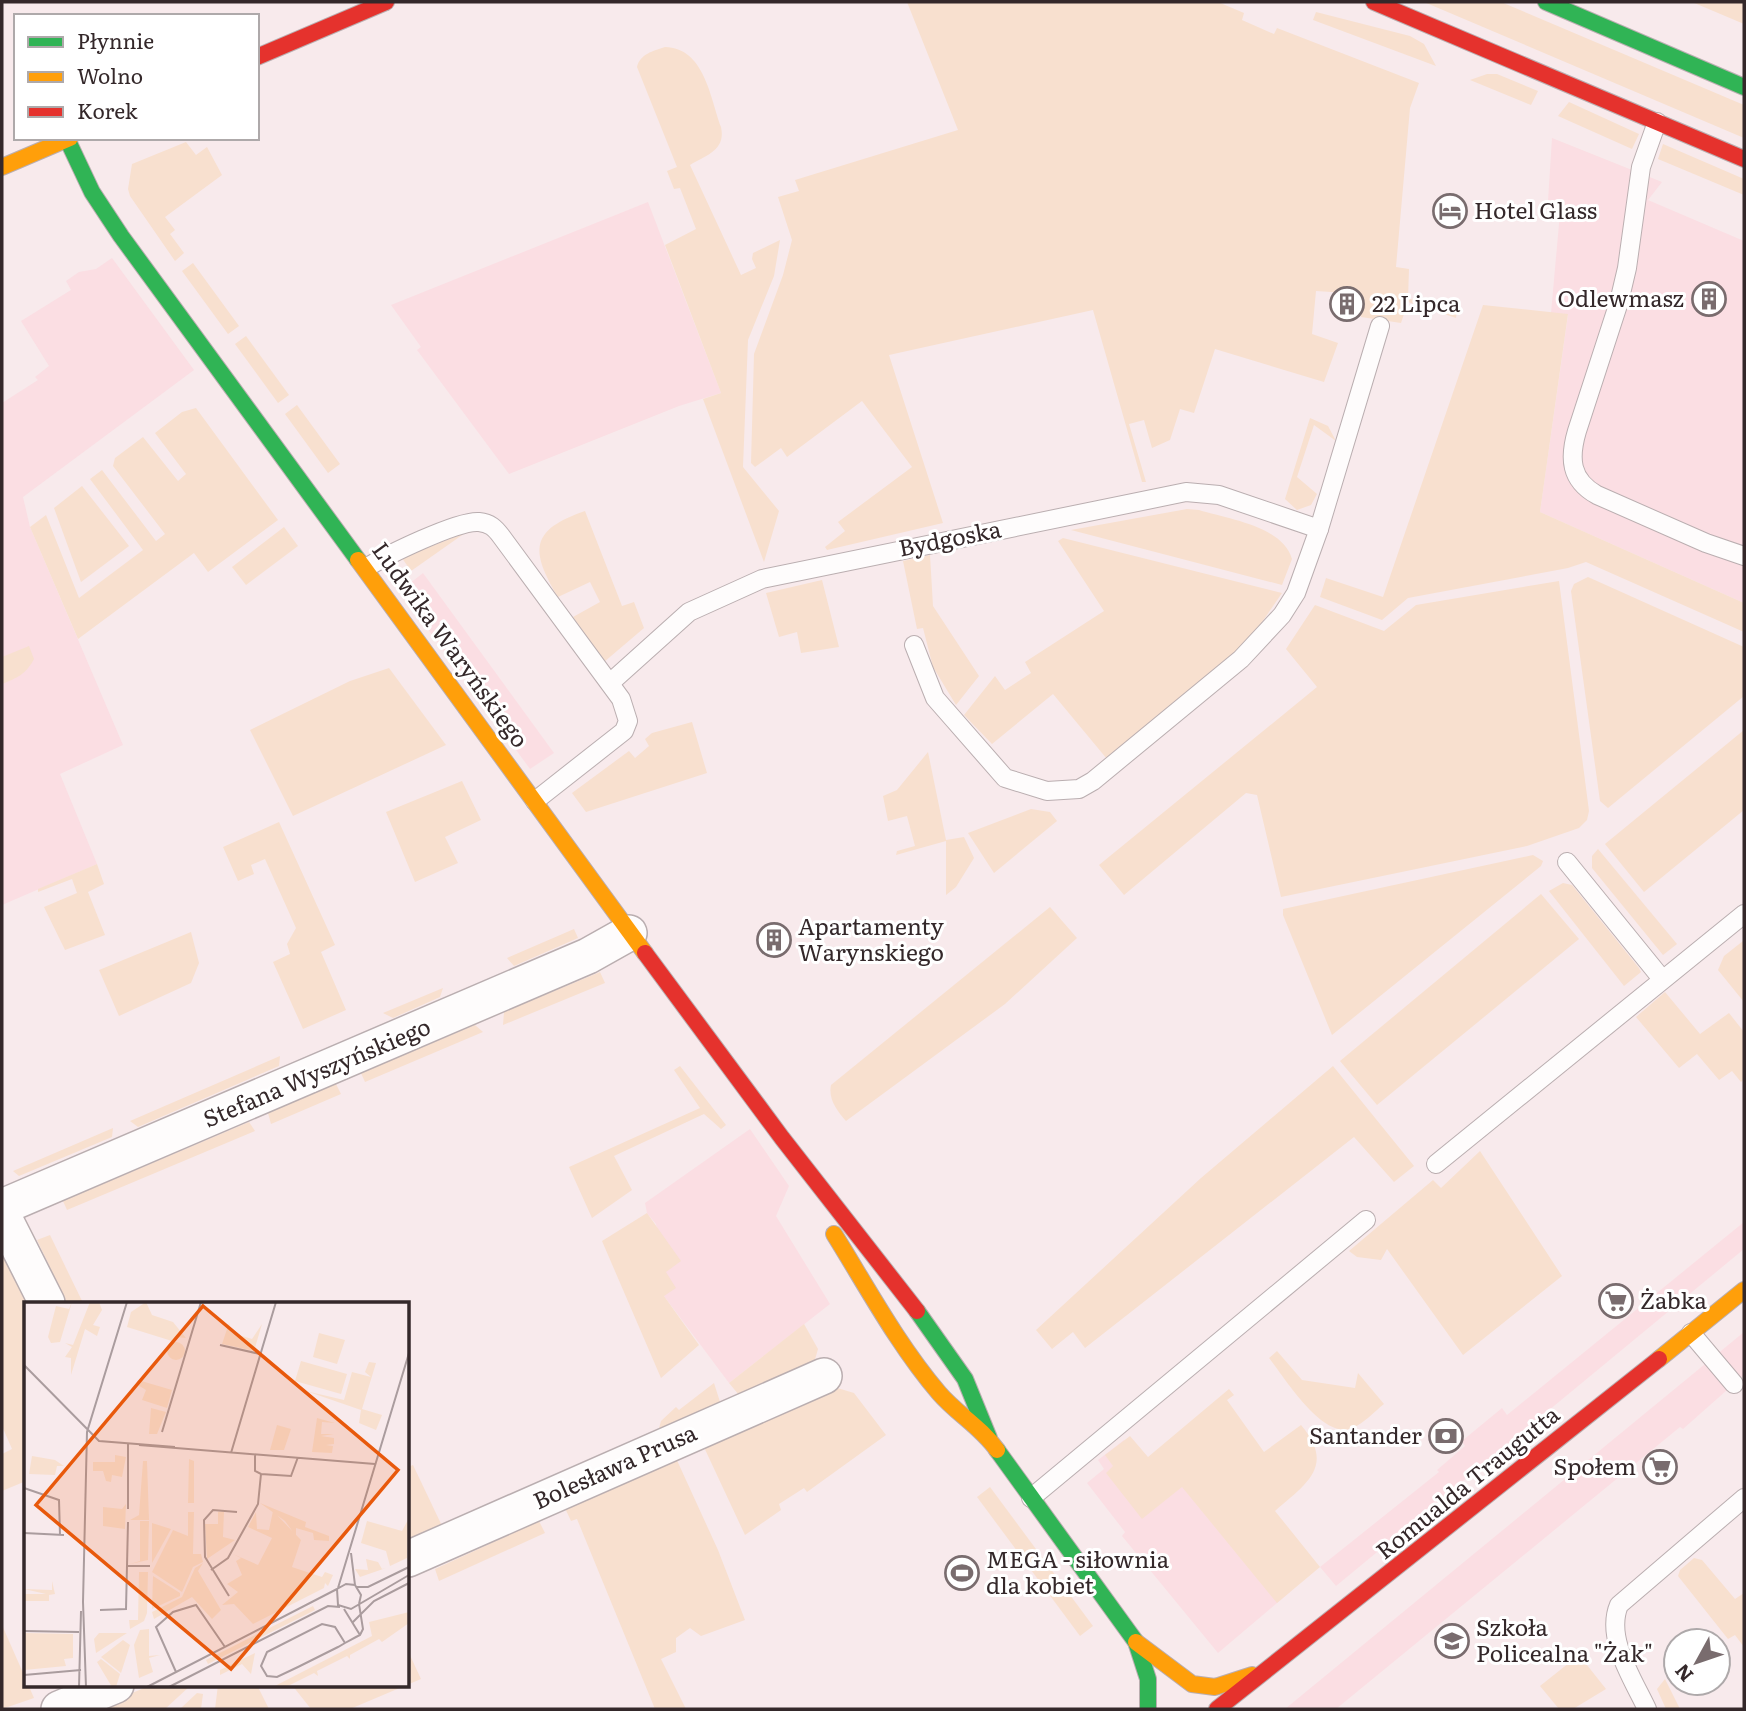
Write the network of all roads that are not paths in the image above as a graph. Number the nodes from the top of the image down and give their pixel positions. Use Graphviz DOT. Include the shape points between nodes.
graph roads {
  1 [pos="386,2"];
  2 [pos="1374,2"];
  3 [pos="1546,2"];
  4 [pos="259,56"];
  5 [pos="1744,86"];
  6 [pos="1657,122"];
  7 [pos="66,140"];
  8 [pos="68,140"];
  9 [pos="1744,159"];
  10 [pos="2,167"];
  11 [pos="1380,326"];
  12 [pos="1320,529"];
  13 [pos="1744,556"];
  14 [pos="366,568"];
  15 [pos="914,645"];
  16 [pos="610,683"];
  17 [pos="535,801"];
  18 [pos="1567,862"];
  19 [pos="1744,914"];
  20 [pos="629,933"];
  21 [pos="1662,979"];
  22 [pos="1436,1164"];
  23 [pos="806,1172"];
  24 [pos="2,1207"];
  25 [pos="2,1214"];
  26 [pos="1366,1220"];
  27 [pos="1744,1290"];
  28 [pos="46,1302"];
  29 [pos="1690,1333"];
  30 [pos="824,1376"];
  31 [pos="1734,1384"];
  32 [pos="989,1438"];
  33 [pos="1031,1498"];
  34 [pos="1744,1498"];
  35 [pos="410,1558"];
  36 [pos="1136,1642"];
  37 [pos="1270,1668"];
  38 [pos="114,1686"];
  39 [pos="59,1709"];
  40 [pos="1147,1709"];
  41 [pos="1217,1709"];
  42 [pos="1647,1709"];
  1 -- 4 [label="street"];
  2 -- 6 [label="street"];
  3 -- 5 [label="street"];
  6 -- 9 [label="street"];
  6 -- 13 [label="lane" via="1641,167 1625,278 1570,454 1572,466 1586,489 1597,495"];
  7 -- 10 [label="street"];
  8 -- 14 [label="street, Ludwika Waryńskiego" via="84,179 104,211"];
  11 -- 12 [label="lane"];
  12 -- 15 [label="lane" via="1296,593 1256,645 1079,789 1047,791 1015,783 994,769 935,698"];
  12 -- 16 [label="lane, Bydgoska" via="1219,495 1186,492 782,573 695,608"];
  14 -- 16 [label="lane" via="470,522 488,523"];
  14 -- 17 [label="street, Ludwika Waryńskiego"];
  16 -- 17 [label="lane" via="626,712 624,731"];
  17 -- 20 [label="street, Ludwika Waryńskiego"];
  18 -- 21 [label="lane"];
  19 -- 21 [label="lane"];
  20 -- 23 [label="street, Ludwika Waryńskiego"];
  20 -- 24 [label="street, Stefana Wyszyńskiego" via="576,961"];
  21 -- 22 [label="lane"];
  23 -- 32 [label="street, Ludwika Waryńskiego" via="856,1229 963,1375"];
  23 -- 32 [label="street, Ludwika Waryńskiego" via="834,1235 878,1309 940,1394"];
  25 -- 28 [label="street"];
  26 -- 33 [label="lane"];
  27 -- 29 [label="street, Romualda Traugutta"];
  29 -- 31 [label="lane"];
  29 -- 37 [label="street, Romualda Traugutta"];
  30 -- 35 [label="street, Bolesława Prusa"];
  32 -- 33 [label="street, Ludwika Waryńskiego"];
  33 -- 36 [label="street, Ludwika Waryńskiego"];
  34 -- 42 [label="lane" via="1619,1605 1614,1623 1617,1640"];
  36 -- 37 [label="street" via="1179,1677 1204,1687 1229,1684"];
  36 -- 40 [label="street, Ludwika Waryńskiego" via="1148,1679"];
  37 -- 41 [label="street, Romualda Traugutta"];
  38 -- 39 [label="street"];
}
